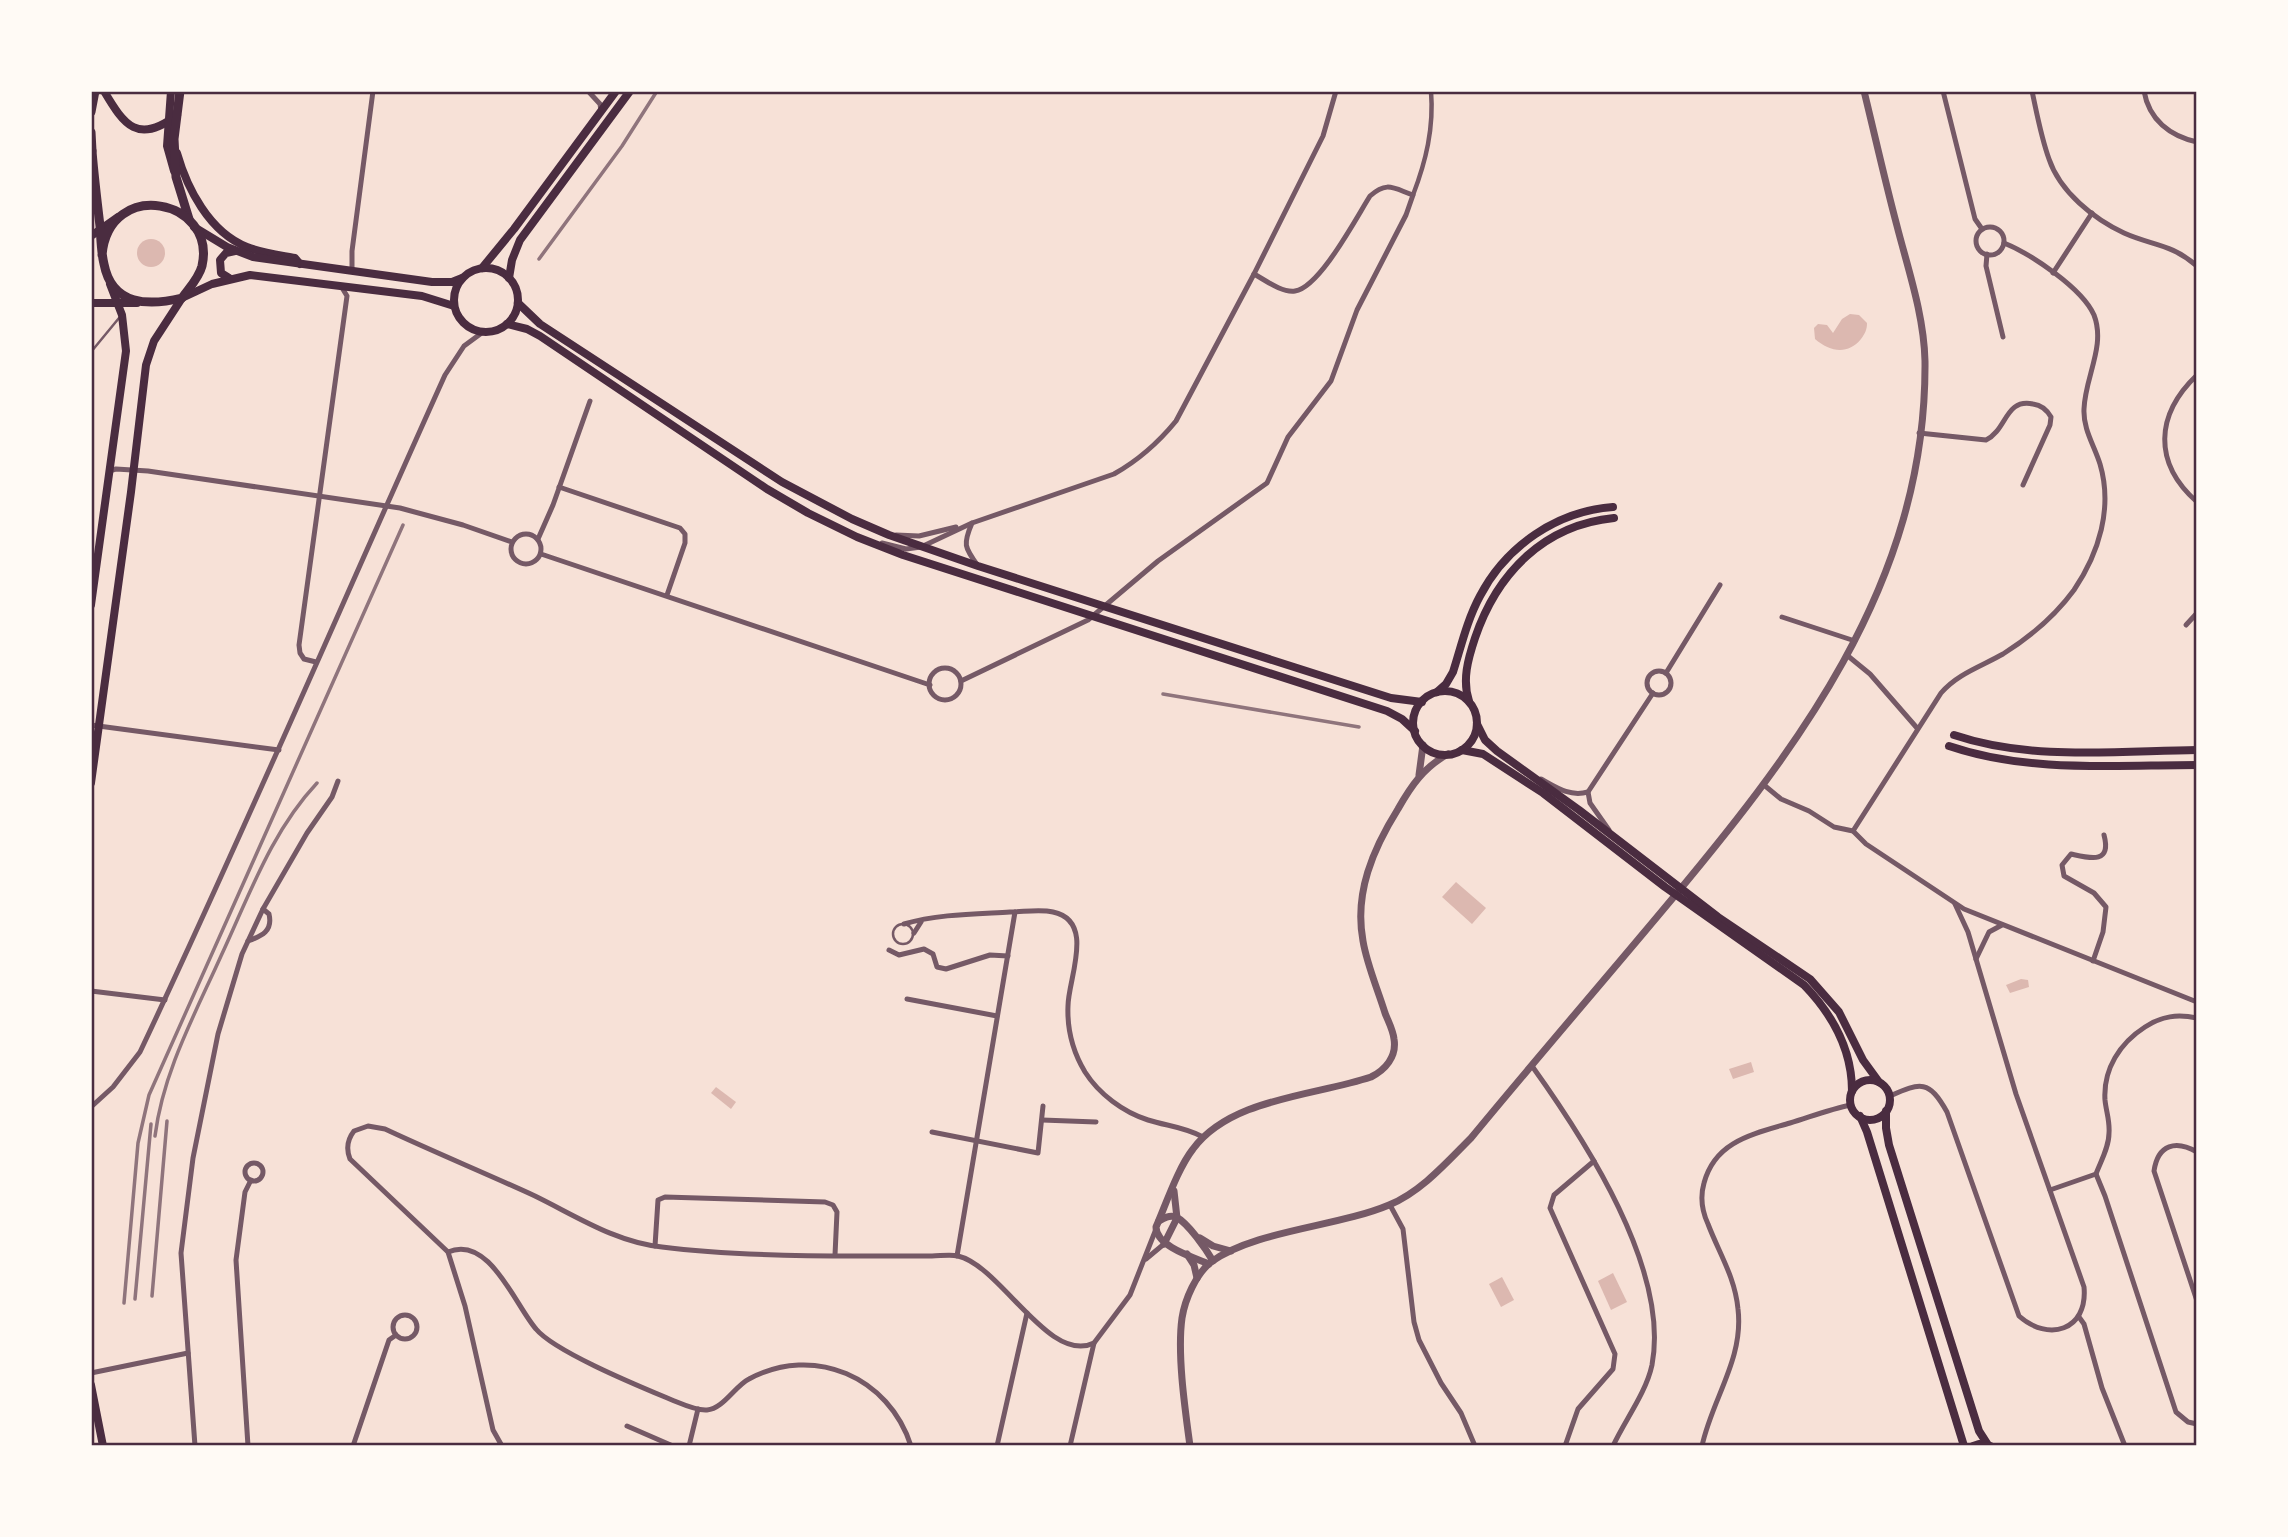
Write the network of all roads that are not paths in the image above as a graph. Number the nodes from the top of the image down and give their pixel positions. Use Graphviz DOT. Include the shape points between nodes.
graph roads {
  1 [pos="94,91"];
  2 [pos="104,91"];
  3 [pos="171,91"];
  4 [pos="180,91"];
  5 [pos="373,91"];
  6 [pos="588,91"];
  7 [pos="610,91"];
  8 [pos="615,91"];
  9 [pos="629,91"];
  10 [pos="1336,91"];
  11 [pos="1431,91"];
  12 [pos="1864,91"];
  13 [pos="1943,91"];
  14 [pos="2032,91"];
  15 [pos="2144,91"];
  16 [pos="91,98"];
  17 [pos="620,104"];
  18 [pos="601,111"];
  19 [pos="91,112"];
  20 [pos="177,115"];
  21 [pos="168,123"];
  22 [pos="91,132"];
  23 [pos="2197,142"];
  24 [pos="91,149"];
  25 [pos="176,150"];
  26 [pos="176,177"];
  27 [pos="1413,195"];
  28 [pos="2092,214"];
  29 [pos="120,216"];
  30 [pos="192,223"];
  31 [pos="100,229"];
  32 [pos="1982,229"];
  33 [pos="91,236"];
  34 [pos="2004,243"];
  35 [pos="235,251"];
  36 [pos="1987,254"];
  37 [pos="102,255"];
  38 [pos="300,264"];
  39 [pos="2197,266"];
  40 [pos="482,268"];
  41 [pos="352,271"];
  42 [pos="2053,273"];
  43 [pos="1254,274"];
  44 [pos="108,278"];
  45 [pos="230,278"];
  46 [pos="462,278"];
  47 [pos="509,278"];
  48 [pos="338,285"];
  49 [pos="181,298"];
  50 [pos="117,302"];
  51 [pos="91,303"];
  52 [pos="519,303"];
  53 [pos="147,304"];
  54 [pos="454,306"];
  55 [pos="121,315"];
  56 [pos="507,324"];
  57 [pos="483,332"];
  58 [pos="2003,337"];
  59 [pos="91,352"];
  60 [pos="2197,375"];
  61 [pos="590,401"];
  62 [pos="1919,433"];
  63 [pos="134,470"];
  64 [pos="109,471"];
  65 [pos="2023,485"];
  66 [pos="559,487"];
  67 [pos="320,495"];
  68 [pos="2197,502"];
  69 [pos="386,505"];
  70 [pos="1613,507"];
  71 [pos="1614,519"];
  72 [pos="972,523"];
  73 [pos="889,535"];
  74 [pos="857,537"];
  75 [pos="538,539"];
  76 [pos="512,542"];
  77 [pos="921,547"];
  78 [pos="95,549"];
  79 [pos="541,554"];
  80 [pos="978,566"];
  81 [pos="1720,585"];
  82 [pos="667,595"];
  83 [pos="91,605"];
  84 [pos="2197,613"];
  85 [pos="1782,617"];
  86 [pos="2186,625"];
  87 [pos="1855,641"];
  88 [pos="1848,656"];
  89 [pos="316,662"];
  90 [pos="1666,674"];
  91 [pos="961,681"];
  92 [pos="930,685"];
  93 [pos="1437,692"];
  94 [pos="1653,693"];
  95 [pos="1469,701"];
  96 [pos="1422,702"];
  97 [pos="1477,724"];
  98 [pos="95,725"];
  99 [pos="1917,727"];
  100 [pos="1415,731"];
  101 [pos="1954,735"];
  102 [pos="1423,745"];
  103 [pos="1950,746"];
  104 [pos="279,750"];
  105 [pos="1462,750"];
  106 [pos="2197,750"];
  107 [pos="1448,754"];
  108 [pos="2197,765"];
  109 [pos="1521,768"];
  110 [pos="1417,779"];
  111 [pos="338,781"];
  112 [pos="91,783"];
  113 [pos="1764,785"];
  114 [pos="1588,792"];
  115 [pos="1853,831"];
  116 [pos="2104,835"];
  117 [pos="1618,840"];
  118 [pos="1955,904"];
  119 [pos="263,909"];
  120 [pos="1015,912"];
  121 [pos="924,920"];
  122 [pos="904,924"];
  123 [pos="2002,925"];
  124 [pos="914,933"];
  125 [pos="248,941"];
  126 [pos="889,950"];
  127 [pos="1008,956"];
  128 [pos="1976,960"];
  129 [pos="2093,961"];
  130 [pos="91,990"];
  131 [pos="907,999"];
  132 [pos="165,1000"];
  133 [pos="2197,1002"];
  134 [pos="997,1016"];
  135 [pos="2197,1018"];
  136 [pos="1532,1066"];
  137 [pos="1879,1082"];
  138 [pos="1852,1091"];
  139 [pos="1890,1096"];
  140 [pos="1043,1105"];
  141 [pos="1851,1105"];
  142 [pos="91,1107"];
  143 [pos="1886,1111"];
  144 [pos="1860,1116"];
  145 [pos="1042,1120"];
  146 [pos="1096,1122"];
  147 [pos="932,1132"];
  148 [pos="1203,1137"];
  149 [pos="976,1140"];
  150 [pos="2197,1152"];
  151 [pos="1594,1161"];
  152 [pos="2096,1174"];
  153 [pos="251,1180"];
  154 [pos="1174,1187"];
  155 [pos="2050,1190"];
  156 [pos="1390,1205"];
  157 [pos="1177,1218"];
  158 [pos="1157,1224"];
  159 [pos="1195,1236"];
  160 [pos="1164,1244"];
  161 [pos="655,1246"];
  162 [pos="1231,1251"];
  163 [pos="448,1252"];
  164 [pos="1187,1254"];
  165 [pos="835,1255"];
  166 [pos="957,1256"];
  167 [pos="1146,1259"];
  168 [pos="1211,1263"];
  169 [pos="1197,1279"];
  170 [pos="2197,1301"];
  171 [pos="1027,1313"];
  172 [pos="2079,1317"];
  173 [pos="396,1335"];
  174 [pos="1094,1343"];
  175 [pos="188,1353"];
  176 [pos="91,1373"];
  177 [pos="91,1385"];
  178 [pos="698,1409"];
  179 [pos="2197,1424"];
  180 [pos="627,1426"];
  181 [pos="103,1446"];
  182 [pos="195,1446"];
  183 [pos="248,1446"];
  184 [pos="352,1446"];
  185 [pos="502,1446"];
  186 [pos="673,1446"];
  187 [pos="689,1446"];
  188 [pos="911,1446"];
  189 [pos="997,1446"];
  190 [pos="1070,1446"];
  191 [pos="1190,1446"];
  192 [pos="1475,1446"];
  193 [pos="1565,1446"];
  194 [pos="1613,1446"];
  195 [pos="1702,1446"];
  196 [pos="1964,1446"];
  197 [pos="1972,1446"];
  198 [pos="1989,1446"];
  199 [pos="2125,1446"];
  1 -- 16 [label="main road"];
  1 -- 19 [label="main road"];
  2 -- 21 [label="main road" via="130,125 147,130"];
  3 -- 21 [label="main road"];
  4 -- 20 [label="main road"];
  5 -- 41 [label="street"];
  6 -- 18 [label="street"];
  7 -- 8 [label="street"];
  8 -- 17 [label="street"];
  8 -- 18 [label="main road"];
  9 -- 17 [label="main road"];
  10 -- 43 [label="street" via="1323,136"];
  11 -- 27 [label="street" via="1429,147"];
  12 -- 62 [label="street" via="1924,340"];
  13 -- 32 [label="street" via="1975,219"];
  14 -- 28 [label="street" via="2049,162"];
  15 -- 23 [label="street" via="2162,126"];
  17 -- 47 [label="main road" via="520,240"];
  18 -- 40 [label="main road"];
  20 -- 21 [label="main road"];
  20 -- 25 [label="main road"];
  21 -- 26 [label="main road" via="167,151"];
  22 -- 24 [label="main road"];
  24 -- 31 [label="main road"];
  25 -- 26 [label="main road"];
  25 -- 38 [label="main road" via="195,197 224,232 246,247 295,258"];
  26 -- 30 [label="main road"];
  27 -- 43 [label="street" via="1380,187 1305,287 1287,290"];
  27 -- 91 [label="street" via="1357,310 1331,381 1288,437 1268,483 1158,561 1081,625"];
  28 -- 39 [label="street" via="2126,234 2167,246"];
  28 -- 42 [label="street"];
  29 -- 30 [label="main road" via="138,206 157,205"];
  29 -- 31 [label="main road"];
  29 -- 37 [label="main road" via="107,233"];
  30 -- 35 [label="main road"];
  30 -- 49 [label="main road" via="202,242 201,267"];
  31 -- 33 [label="main road"];
  31 -- 37 [label="main road"];
  32 -- 34 [label="street" via="1996,228"];
  32 -- 36 [label="street" via="1977,246"];
  34 -- 36 [label="street" via="1998,252"];
  34 -- 42 [label="street"];
  35 -- 38 [label="main road"];
  35 -- 45 [label="main road" via="224,254 220,264 222,275"];
  36 -- 58 [label="street"];
  37 -- 44 [label="main road"];
  38 -- 41 [label="main road"];
  40 -- 46 [label="main road"];
  40 -- 47 [label="main road"];
  41 -- 46 [label="main road" via="432,282"];
  42 -- 99 [label="street" via="2085,300 2097,333 2084,408 2105,486 2097,545 2072,592 2042,625 1948,685"];
  43 -- 72 [label="street" via="1176,421 1150,450 1114,474"];
  44 -- 50 [label="main road"];
  44 -- 53 [label="main road" via="124,295"];
  45 -- 48 [label="main road" via="250,275"];
  45 -- 49 [label="main road"];
  46 -- 54 [label="main road"];
  47 -- 52 [label="main road"];
  48 -- 54 [label="main road" via="432,298"];
  48 -- 67 [label="street" via="346,296"];
  49 -- 53 [label="main road"];
  49 -- 63 [label="main road" via="149,353"];
  50 -- 51 [label="main road"];
  50 -- 53 [label="main road"];
  50 -- 55 [label="main road"];
  52 -- 56 [label="main road"];
  52 -- 73 [label="main road" via="540,324 782,482"];
  54 -- 57 [label="main road" via="464,323"];
  55 -- 59 [label="lane"];
  55 -- 64 [label="main road" via="126,351"];
  56 -- 57 [label="main road"];
  56 -- 74 [label="main road" via="540,337 767,489"];
  57 -- 69 [label="street" via="464,345 445,375"];
  60 -- 68 [label="street" via="2172,405 2165,427 2170,470"];
  61 -- 66 [label="street"];
  62 -- 65 [label="street" via="1986,440 2001,428 2015,406 2040,407 2051,417 2050,425"];
  62 -- 87 [label="street" via="1902,530"];
  63 -- 64 [label="street"];
  63 -- 67 [label="street"];
  63 -- 98 [label="main road"];
  64 -- 78 [label="main road"];
  66 -- 75 [label="street"];
  66 -- 82 [label="street" via="680,528 685,543"];
  67 -- 69 [label="street"];
  67 -- 89 [label="street" via="299,645 304,659"];
  69 -- 76 [label="street" via="419,511"];
  69 -- 89 [label="street"];
  70 -- 93 [label="main road" via="1588,510 1550,525 1504,560 1479,597 1453,672"];
  71 -- 95 [label="main road" via="1555,535 1504,579 1473,646 1465,679"];
  72 -- 73 [label="street" via="919,536"];
  72 -- 77 [label="street"];
  72 -- 80 [label="street" via="965,539"];
  73 -- 77 [label="main road"];
  74 -- 77 [label="street" via="906,549"];
  74 -- 100 [label="main road" via="1387,711"];
  75 -- 76 [label="street" via="524,534"];
  75 -- 79 [label="street"];
  76 -- 79 [label="street" via="513,558 521,564 530,564"];
  77 -- 80 [label="main road"];
  78 -- 83 [label="main road"];
  79 -- 82 [label="street"];
  80 -- 96 [label="main road" via="1391,698"];
  81 -- 90 [label="street"];
  82 -- 92 [label="street"];
  84 -- 86 [label="street"];
  85 -- 87 [label="street"];
  87 -- 88 [label="street"];
  88 -- 99 [label="street"];
  88 -- 113 [label="street"];
  89 -- 104 [label="street"];
  90 -- 94 [label="street" via="1670,687 1663,694"];
  90 -- 94 [label="street" via="1657,671 1649,677 1647,684"];
  91 -- 92 [label="street" via="947,668 932,676"];
  91 -- 92 [label="street" via="958,693 945,700 935,696"];
  93 -- 95 [label="main road" via="1451,691"];
  93 -- 96 [label="main road"];
  94 -- 114 [label="street"];
  95 -- 97 [label="main road"];
  96 -- 100 [label="main road" via="1415,715"];
  97 -- 105 [label="main road" via="1473,739"];
  97 -- 109 [label="main road" via="1490,746"];
  98 -- 104 [label="street"];
  98 -- 112 [label="main road"];
  99 -- 115 [label="street"];
  100 -- 102 [label="main road"];
  101 -- 106 [label="main road" via="2041,751"];
  102 -- 107 [label="main road"];
  102 -- 110 [label="street"];
  103 -- 108 [label="main road" via="2032,763"];
  104 -- 132 [label="street"];
  105 -- 107 [label="main road"];
  105 -- 138 [label="main road" via="1483,754 1543,793 1804,985 1830,1017 1844,1045"];
  107 -- 110 [label="street"];
  109 -- 114 [label="street" via="1566,792"];
  109 -- 117 [label="main road"];
  110 -- 148 [label="street" via="1376,847 1362,893 1363,944 1394,1039 1391,1059 1371,1077 1246,1110"];
  111 -- 119 [label="street"];
  113 -- 115 [label="street" via="1833,827"];
  113 -- 136 [label="street"];
  114 -- 117 [label="street" via="1590,803"];
  115 -- 118 [label="street"];
  116 -- 129 [label="street" via="2102,856 2090,859 2071,854 2062,865 2064,876 2094,893 2106,907 2104,932"];
  117 -- 137 [label="main road" via="1718,917 1810,979 1839,1012"];
  118 -- 123 [label="street"];
  118 -- 128 [label="street"];
  119 -- 125 [label="street"];
  119 -- 125 [label="street" via="270,914 268,930"];
  120 -- 121 [label="street"];
  120 -- 127 [label="street"];
  120 -- 148 [label="street" via="1054,912 1067,919 1076,933 1068,1027 1086,1073 1124,1110 1188,1128"];
  121 -- 122 [label="street"];
  121 -- 124 [label="street"];
  122 -- 124 [label="lane"];
  122 -- 124 [label="lane" via="893,930 897,942 910,942"];
  123 -- 128 [label="street" via="1989,932"];
  123 -- 129 [label="street"];
  125 -- 175 [label="street" via="218,1034 183,1228"];
  126 -- 127 [label="street" via="899,955 924,949 933,954 937,967 946,969 990,955"];
  127 -- 134 [label="street"];
  128 -- 155 [label="street"];
  129 -- 133 [label="street"];
  130 -- 132 [label="street"];
  131 -- 134 [label="street"];
  132 -- 142 [label="street" via="140,1052"];
  134 -- 149 [label="street"];
  135 -- 152 [label="street" via="2180,1015 2155,1020 2121,1048 2105,1088 2109,1136"];
  136 -- 151 [label="street"];
  136 -- 156 [label="street" via="1444,1166"];
  137 -- 138 [label="main road" via="1864,1081"];
  137 -- 139 [label="main road"];
  138 -- 141 [label="main road"];
  139 -- 143 [label="main road"];
  139 -- 172 [label="street" via="1914,1086 1927,1087 1948,1112 2019,1316 2041,1330 2066,1327"];
  140 -- 145 [label="street"];
  141 -- 144 [label="main road"];
  141 -- 195 [label="street" via="1744,1137 1727,1147 1707,1171 1703,1206 1734,1283 1739,1310 1732,1365"];
  143 -- 144 [label="main road" via="1874,1119"];
  143 -- 198 [label="main road" via="1889,1145 1979,1431"];
  144 -- 196 [label="main road"];
  145 -- 146 [label="street"];
  145 -- 149 [label="street" via="1038,1153"];
  147 -- 149 [label="street"];
  148 -- 154 [label="street"];
  149 -- 166 [label="street"];
  150 -- 170 [label="street" via="2179,1144 2169,1147 2161,1152 2154,1171"];
  151 -- 193 [label="street" via="1554,1195 1550,1208 1616,1361 1578,1409"];
  151 -- 194 [label="street" via="1640,1258 1654,1311 1651,1368"];
  152 -- 155 [label="street"];
  152 -- 179 [label="street" via="2176,1412"];
  153 -- 183 [label="street" via="245,1192 236,1260"];
  154 -- 157 [label="street"];
  154 -- 158 [label="street"];
  155 -- 172 [label="street" via="2084,1287"];
  156 -- 162 [label="street"];
  156 -- 192 [label="street" via="1403,1229 1419,1340"];
  157 -- 158 [label="street"];
  157 -- 159 [label="street"];
  157 -- 160 [label="street"];
  158 -- 160 [label="street" via="1156,1234"];
  158 -- 167 [label="street"];
  159 -- 162 [label="street"];
  159 -- 168 [label="street"];
  160 -- 164 [label="street"];
  160 -- 167 [label="street"];
  161 -- 163 [label="street" via="615,1236 385,1129 368,1126 354,1131 348,1142 350,1159"];
  161 -- 165 [label="street"];
  161 -- 165 [label="street" via="658,1200 665,1196 825,1202 837,1212"];
  162 -- 168 [label="street"];
  163 -- 178 [label="street" via="465,1249 490,1264 537,1332 555,1345"];
  163 -- 185 [label="street" via="493,1430"];
  164 -- 168 [label="street"];
  164 -- 169 [label="street"];
  165 -- 166 [label="street"];
  166 -- 171 [label="street" via="978,1265"];
  167 -- 174 [label="street" via="1129,1295"];
  168 -- 169 [label="street"];
  169 -- 191 [label="street" via="1182,1318"];
  171 -- 174 [label="street" via="1061,1340 1078,1347"];
  171 -- 189 [label="street"];
  172 -- 199 [label="street"];
  173 -- 173 [label="street" via="410,1337 417,1328 415,1321 409,1316 398,1318 393,1328"];
  173 -- 184 [label="street" via="389,1340"];
  174 -- 190 [label="street"];
  175 -- 176 [label="street"];
  175 -- 182 [label="street"];
  177 -- 181 [label="main road"];
  178 -- 187 [label="street"];
  178 -- 188 [label="street" via="715,1408 747,1380 767,1371 802,1363 821,1366 842,1371 886,1399"];
  180 -- 186 [label="street"];
  197 -- 198 [label="main road"];
}
